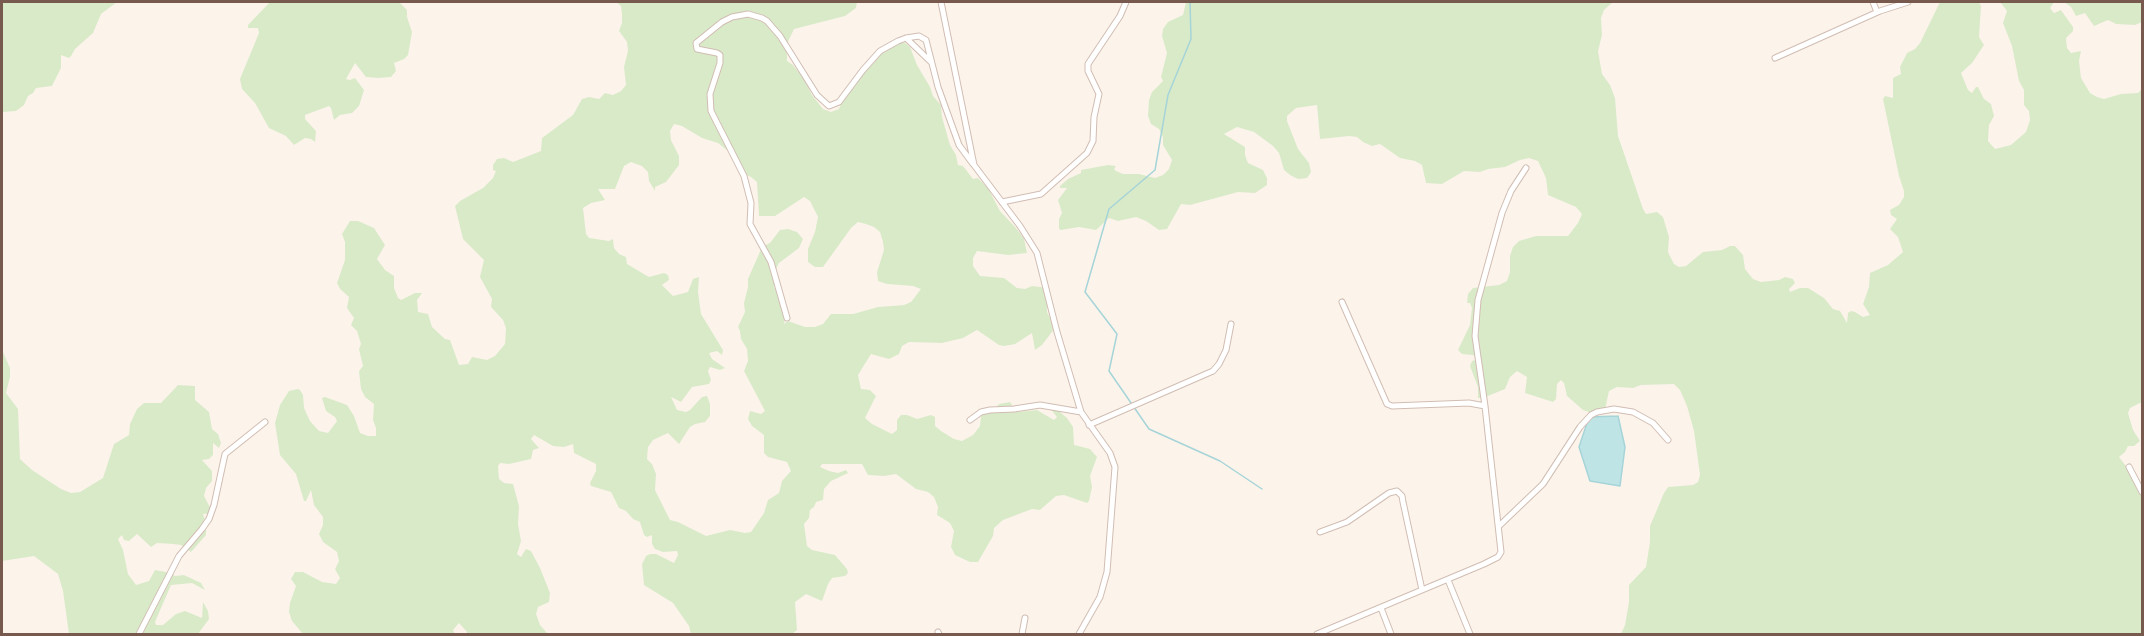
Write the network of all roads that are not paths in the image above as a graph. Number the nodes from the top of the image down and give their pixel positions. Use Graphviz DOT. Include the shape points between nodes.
graph roads {
  1 [pos="941,2"];
  2 [pos="1126,2"];
  3 [pos="1874,2"];
  4 [pos="1908,2"];
  5 [pos="1877,12"];
  6 [pos="906,38"];
  7 [pos="1775,58"];
  8 [pos="931,62"];
  9 [pos="974,165"];
  10 [pos="1526,168"];
  11 [pos="1002,202"];
  12 [pos="1342,302"];
  13 [pos="787,318"];
  14 [pos="1231,324"];
  15 [pos="1485,406"];
  16 [pos="1081,412"];
  17 [pos="970,420"];
  18 [pos="265,422"];
  19 [pos="1089,425"];
  20 [pos="1668,440"];
  21 [pos="2129,467"];
  22 [pos="2142,492"];
  23 [pos="1499,526"];
  24 [pos="1320,532"];
  25 [pos="1448,580"];
  26 [pos="1422,590"];
  27 [pos="1381,608"];
  28 [pos="1025,618"];
  29 [pos="139,634"];
  30 [pos="1022,634"];
  31 [pos="1079,634"];
  32 [pos="1317,634"];
  33 [pos="1391,634"];
  34 [pos="1470,634"];
  1 -- 9 [label="street"];
  2 -- 11 [label="street" via="1088,64 1099,94 1093,141 1087,153 1041,194"];
  3 -- 5 [label="street"];
  4 -- 5 [label="street"];
  5 -- 7 [label="street"];
  6 -- 8 [label="street"];
  6 -- 8 [label="street" via="919,36 926,40"];
  6 -- 13 [label="street" via="880,51 833,106 821,100 780,36 762,18 748,14 732,17 696,44 697,50 720,55 709,103 744,176 751,203 750,224 771,262"];
  8 -- 9 [label="street" via="959,145"];
  9 -- 11 [label="street"];
  10 -- 15 [label="street" via="1502,213 1478,300 1475,336"];
  11 -- 16 [label="street" via="1037,253"];
  12 -- 15 [label="street" via="1387,404"];
  14 -- 19 [label="street" via="1227,350 1213,370"];
  15 -- 23 [label="street"];
  16 -- 17 [label="street" via="1034,405 981,412"];
  16 -- 19 [label="street"];
  18 -- 29 [label="street" via="225,454 209,519 178,556"];
  19 -- 31 [label="street" via="1110,453 1115,467 1107,572 1100,597"];
  20 -- 23 [label="street" via="1653,423 1633,412 1614,409 1591,415 1543,484"];
  21 -- 22 [label="street"];
  23 -- 25 [label="street" via="1498,557"];
  24 -- 26 [label="street" via="1347,522 1397,491 1402,496"];
  25 -- 26 [label="street"];
  25 -- 34 [label="street"];
  26 -- 27 [label="street"];
  27 -- 32 [label="street"];
  27 -- 33 [label="street"];
  28 -- 30 [label="street"];
}
